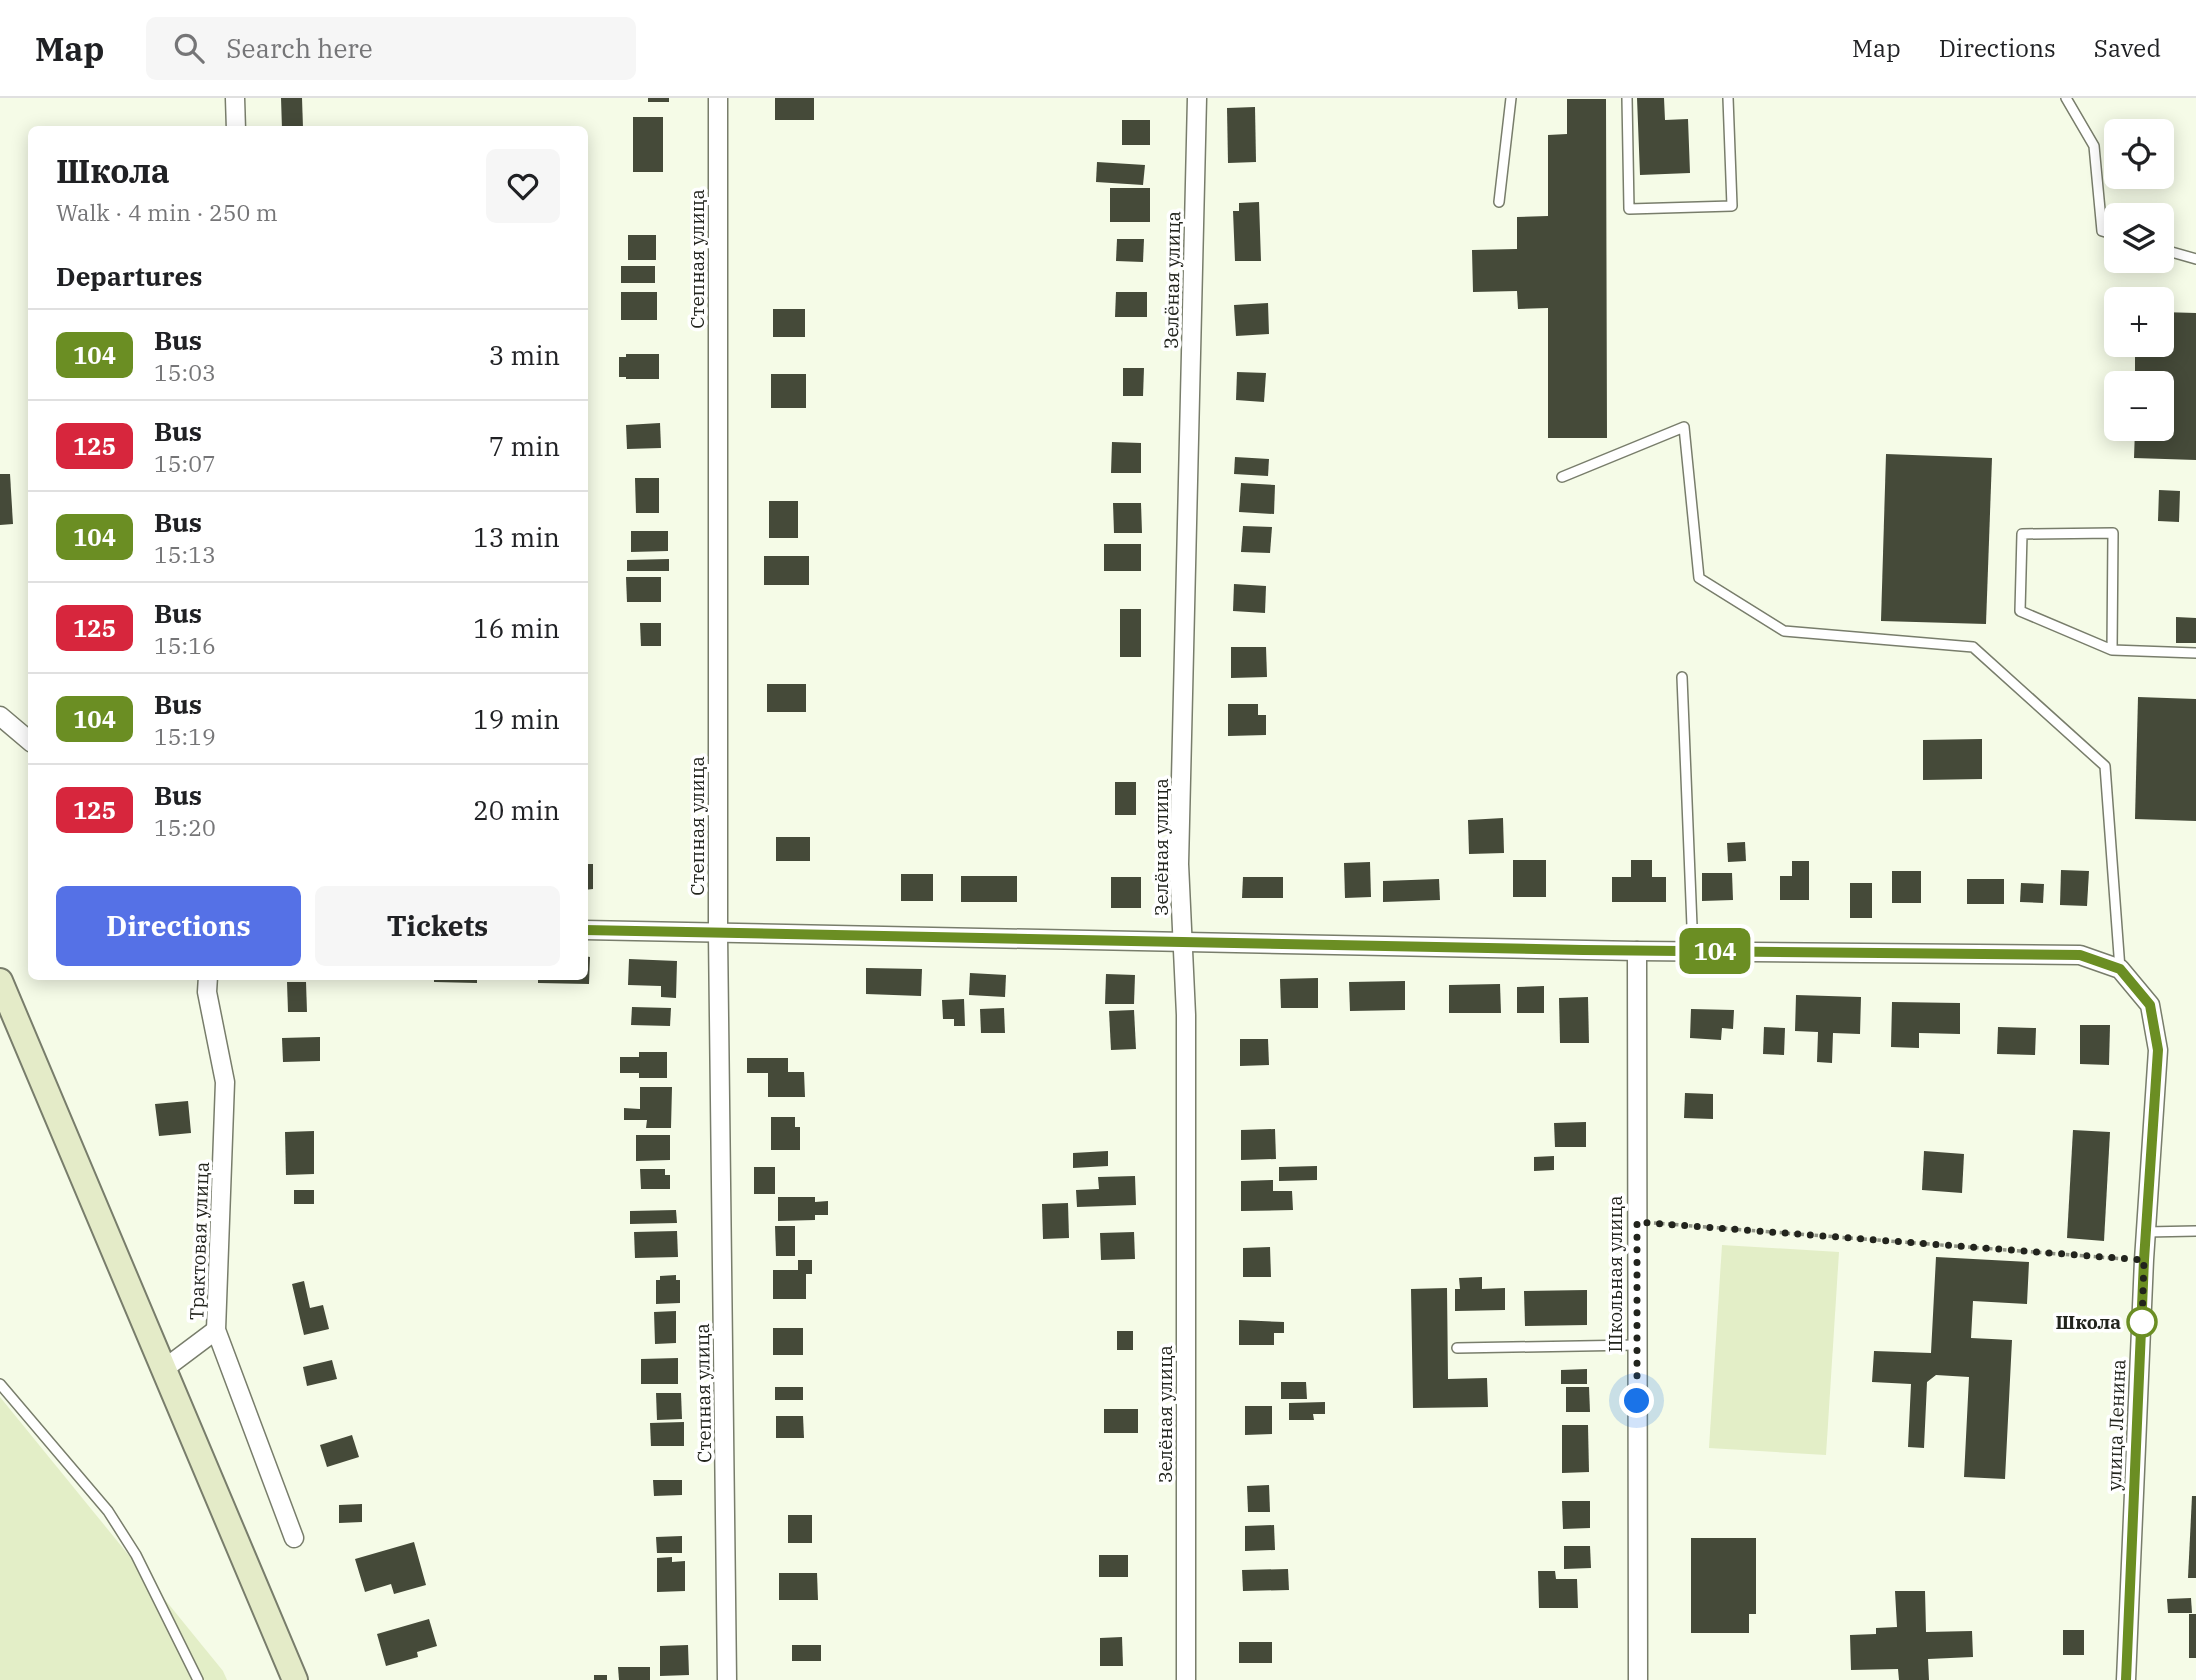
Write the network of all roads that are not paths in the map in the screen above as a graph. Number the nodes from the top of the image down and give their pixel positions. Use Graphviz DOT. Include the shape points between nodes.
graph roads {
  1 [pos="235,98"];
  2 [pos="718,98"];
  3 [pos="1197,98"];
  4 [pos="1511,98"];
  5 [pos="1627,98"];
  6 [pos="1728,98"];
  7 [pos="2066,98"];
  8 [pos="236,126"];
  9 [pos="1499,202"];
  10 [pos="2104,232"];
  11 [pos="2174,252"];
  12 [pos="2196,259"];
  13 [pos="1562,477"];
  14 [pos="2112,650"];
  15 [pos="2196,653"];
  16 [pos="1682,677"];
  17 [pos="0,716"];
  18 [pos="28,740"];
  19 [pos="588,930"];
  20 [pos="718,934"];
  21 [pos="1183,943"];
  22 [pos="1637,951"];
  23 [pos="1693,951"];
  24 [pos="2120,969"];
  25 [pos="208,980"];
  26 [pos="0,981"];
  27 [pos="2196,1231"];
  28 [pos="2146,1232"];
  29 [pos="216,1329"];
  30 [pos="1636,1345"];
  31 [pos="1457,1348"];
  32 [pos="164,1370"];
  33 [pos="0,1384"];
  34 [pos="294,1538"];
  35 [pos="198,1680"];
  36 [pos="295,1680"];
  37 [pos="727,1680"];
  38 [pos="1186,1680"];
  39 [pos="1638,1680"];
  40 [pos="2126,1680"];
  1 -- 8 [label="street"];
  2 -- 20 [label="street, Степная улица"];
  3 -- 21 [label="street, Зелёная улица" via="1180,864"];
  4 -- 9 [label="lane"];
  5 -- 6 [label="lane" via="1629,209 1731,206"];
  7 -- 10 [label="lane" via="2094,146"];
  11 -- 12 [label="lane"];
  13 -- 24 [label="lane" via="1684,427 1699,578 1784,631 1973,647 2105,766"];
  14 -- 14 [label="lane" via="2020,611 2022,534 2113,533"];
  14 -- 15 [label="lane"];
  16 -- 23 [label="lane"];
  17 -- 18 [label="street"];
  19 -- 20 [label="street"];
  20 -- 21 [label="street"];
  20 -- 37 [label="street, Степная улица"];
  21 -- 22 [label="street"];
  21 -- 38 [label="street, Зелёная улица"];
  22 -- 23 [label="street"];
  22 -- 30 [label="street, Школьная улица"];
  23 -- 24 [label="street" via="2080,955"];
  24 -- 28 [label="street, улица Ленина" via="2150,1005 2158,1050"];
  25 -- 29 [label="street, Трактовая улица" via="225,1082"];
  26 -- 32 [label="main road"];
  27 -- 28 [label="lane"];
  28 -- 40 [label="street, улица Ленина"];
  29 -- 32 [label="street"];
  29 -- 34 [label="street, Трактовая улица"];
  30 -- 31 [label="lane"];
  30 -- 39 [label="street, Школьная улица"];
  32 -- 36 [label="main road"];
  33 -- 35 [label="lane" via="108,1511 136,1555"];
}
